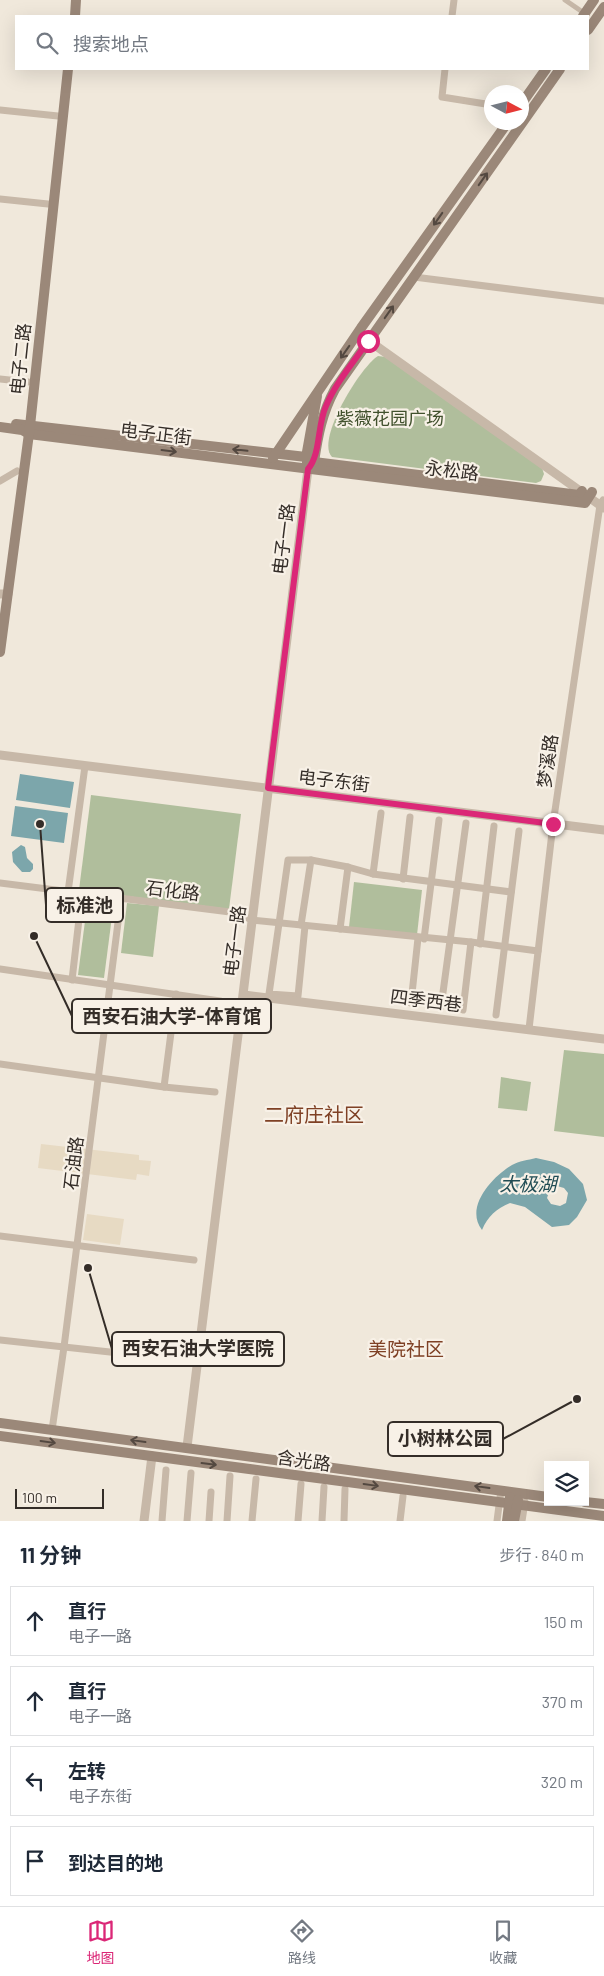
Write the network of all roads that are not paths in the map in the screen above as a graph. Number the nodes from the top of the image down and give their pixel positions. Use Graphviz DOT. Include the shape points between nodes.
graph roads {
  1 [pos="71,0"];
  2 [pos="76,0"];
  3 [pos="454,0"];
  4 [pos="565,0"];
  5 [pos="594,0"];
  6 [pos="604,7"];
  7 [pos="69,15"];
  8 [pos="74,15"];
  9 [pos="452,15"];
  10 [pos="584,15"];
  11 [pos="589,29"];
  12 [pos="63,70"];
  13 [pos="68,70"];
  14 [pos="445,70"];
  15 [pos="545,70"];
  16 [pos="559,70"];
  17 [pos="529,93"];
  18 [pos="484,104"];
  19 [pos="0,110"];
  20 [pos="58,116"];
  21 [pos="502,130"];
  22 [pos="0,199"];
  23 [pos="48,204"];
  24 [pos="414,277"];
  25 [pos="604,301"];
  26 [pos="358,333"];
  27 [pos="368,341"];
  28 [pos="0,379"];
  29 [pos="28,382"];
  30 [pos="318,391"];
  31 [pos="0,422"];
  32 [pos="0,428"];
  33 [pos="26,429"];
  34 [pos="276,454"];
  35 [pos="269,463"];
  36 [pos="309,463"];
  37 [pos="17,471"];
  38 [pos="0,481"];
  39 [pos="587,493"];
  40 [pos="603,503"];
  41 [pos="2,596"];
  42 [pos="0,652"];
  43 [pos="0,755"];
  44 [pos="86,766"];
  45 [pos="268,788"];
  46 [pos="381,813"];
  47 [pos="410,817"];
  48 [pos="439,820"];
  49 [pos="466,823"];
  50 [pos="553,824"];
  51 [pos="494,826"];
  52 [pos="604,830"];
  53 [pos="518,831"];
  54 [pos="311,860"];
  55 [pos="348,867"];
  56 [pos="373,874"];
  57 [pos="403,879"];
  58 [pos="430,882"];
  59 [pos="0,883"];
  60 [pos="458,886"];
  61 [pos="486,890"];
  62 [pos="68,892"];
  63 [pos="511,892"];
  64 [pos="82,893"];
  65 [pos="122,899"];
  66 [pos="252,920"];
  67 [pos="280,922"];
  68 [pos="303,925"];
  69 [pos="340,929"];
  70 [pos="421,938"];
  71 [pos="450,941"];
  72 [pos="471,942"];
  73 [pos="480,944"];
  74 [pos="504,947"];
  75 [pos="538,951"];
  76 [pos="0,969"];
  77 [pos="72,980"];
  78 [pos="110,985"];
  79 [pos="176,994"];
  80 [pos="244,995"];
  81 [pos="220,1001"];
  82 [pos="411,1003"];
  83 [pos="441,1008"];
  84 [pos="463,1010"];
  85 [pos="496,1015"];
  86 [pos="529,1029"];
  87 [pos="604,1039"];
  88 [pos="0,1064"];
  89 [pos="99,1078"];
  90 [pos="164,1087"];
  91 [pos="215,1092"];
  92 [pos="0,1236"];
  93 [pos="77,1247"];
  94 [pos="194,1260"];
  95 [pos="0,1340"];
  96 [pos="64,1347"];
  97 [pos="183,1360"];
  98 [pos="0,1423"];
  99 [pos="52,1430"];
  100 [pos="0,1436"];
  101 [pos="187,1447"];
  102 [pos="152,1456"];
  103 [pos="166,1470"];
  104 [pos="191,1473"];
  105 [pos="230,1476"];
  106 [pos="256,1478"];
  107 [pos="301,1484"];
  108 [pos="324,1487"];
  109 [pos="345,1490"];
  110 [pos="211,1492"];
  111 [pos="514,1492"];
  112 [pos="404,1496"];
  113 [pos="544,1496"];
  114 [pos="589,1502"];
  115 [pos="512,1504"];
  116 [pos="604,1504"];
  117 [pos="604,1516"];
  118 [pos="144,1521"];
  119 [pos="162,1521"];
  120 [pos="187,1521"];
  121 [pos="209,1521"];
  122 [pos="227,1521"];
  123 [pos="252,1521"];
  124 [pos="298,1521"];
  125 [pos="322,1521"];
  126 [pos="344,1521"];
  127 [pos="400,1521"];
  128 [pos="497,1521"];
  129 [pos="507,1521"];
  130 [pos="514,1521"];
  131 [pos="522,1521"];
  1 -- 7 [label="main road"];
  2 -- 8 [label="main road"];
  3 -- 9 [label="street"];
  4 -- 10 [label="street"];
  5 -- 10 [label="main road"];
  6 -- 11 [label="main road"];
  12 -- 20 [label="main road, 电子二路"];
  13 -- 33 [label="main road, 电子二路"];
  14 -- 18 [label="street" via="442,97"];
  15 -- 17 [label="main road"];
  24 -- 16 [label="main road, 电子一路, one-way"];
  19 -- 20 [label="street"];
  20 -- 23 [label="main road, 电子二路"];
  21 -- 26 [label="main road, 电子一路, one-way"];
  22 -- 23 [label="street"];
  23 -- 29 [label="main road, 电子二路"];
  24 -- 25 [label="street"];
  27 -- 24 [label="main road, 电子一路, one-way"];
  26 -- 27 [label="street"];
  26 -- 30 [label="main road, 电子一路, one-way"];
  27 -- 36 [label="main road, 电子一路" via="325,407"];
  27 -- 39 [label="street"];
  28 -- 29 [label="street"];
  29 -- 33 [label="main road, 电子二路"];
  30 -- 34 [label="main road, 电子一路"];
  30 -- 36 [label="main road, 电子一路"];
  31 -- 33 [label="main road, 电子正街"];
  32 -- 33 [label="main road, 电子正街"];
  34 -- 33 [label="main road, 电子正街, one-way"];
  33 -- 35 [label="main road, 电子正街, one-way"];
  33 -- 37 [label="main road, 电子二路"];
  33 -- 41 [label="main road, 电子二路"];
  34 -- 35 [label="main road, 电子一路"];
  34 -- 36 [label="main road, 电子正街"];
  35 -- 36 [label="main road, 电子正街"];
  36 -- 39 [label="main road, 永松路" via="579,495"];
  36 -- 45 [label="street, 电子一路"];
  37 -- 38 [label="street"];
  37 -- 41 [label="main road, 电子二路"];
  39 -- 40 [label="street"];
  40 -- 50 [label="street, 梦溪路"];
  41 -- 42 [label="main road, 电子二路"];
  43 -- 44 [label="street, 电子东街"];
  44 -- 45 [label="street, 电子东街"];
  44 -- 62 [label="street"];
  45 -- 50 [label="street, 电子东街"];
  45 -- 66 [label="street, 电子一路"];
  46 -- 56 [label="street"];
  47 -- 57 [label="street"];
  48 -- 58 [label="street"];
  49 -- 60 [label="street"];
  50 -- 52 [label="street, 电子东街"];
  50 -- 75 [label="street, 梦溪路"];
  51 -- 61 [label="street"];
  53 -- 63 [label="street"];
  54 -- 55 [label="street"];
  54 -- 67 [label="street" via="288,860"];
  54 -- 68 [label="street"];
  55 -- 56 [label="street"];
  55 -- 69 [label="street"];
  56 -- 57 [label="street"];
  57 -- 58 [label="street"];
  58 -- 60 [label="street"];
  58 -- 70 [label="street"];
  59 -- 62 [label="street, 石化路"];
  60 -- 61 [label="street"];
  60 -- 71 [label="street"];
  61 -- 63 [label="street"];
  61 -- 73 [label="street"];
  62 -- 64 [label="street, 石化路"];
  63 -- 74 [label="street"];
  64 -- 65 [label="street, 石化路"];
  64 -- 77 [label="street"];
  65 -- 66 [label="street, 石化路" via="238,913"];
  65 -- 78 [label="street, 石油路"];
  66 -- 67 [label="street, 石化路"];
  66 -- 80 [label="street, 电子一路"];
  67 -- 68 [label="street, 石化路"];
  67 -- 68 [label="street" via="269,994 298,996"];
  68 -- 69 [label="street, 石化路"];
  69 -- 70 [label="street, 石化路"];
  70 -- 71 [label="street, 石化路"];
  70 -- 82 [label="street"];
  71 -- 72 [label="street, 石化路"];
  71 -- 83 [label="street"];
  72 -- 73 [label="street, 石化路"];
  72 -- 84 [label="street"];
  73 -- 74 [label="street, 石化路"];
  74 -- 75 [label="street, 石化路"];
  74 -- 85 [label="street"];
  75 -- 86 [label="street, 梦溪路"];
  76 -- 77 [label="street"];
  77 -- 78 [label="street"];
  78 -- 79 [label="street"];
  78 -- 89 [label="street, 石油路"];
  79 -- 81 [label="street"];
  79 -- 90 [label="street"];
  80 -- 86 [label="street, 四季西巷"];
  80 -- 101 [label="street, 电子一路"];
  86 -- 87 [label="street, 四季西巷"];
  88 -- 89 [label="street"];
  89 -- 90 [label="street"];
  89 -- 93 [label="street, 石油路"];
  90 -- 91 [label="street"];
  92 -- 93 [label="street"];
  93 -- 94 [label="street"];
  93 -- 96 [label="street, 石油路"];
  95 -- 96 [label="street"];
  96 -- 97 [label="street"];
  96 -- 99 [label="street, 石油路"];
  98 -- 99 [label="main road, 含光路"];
  101 -- 99 [label="main road, 含光路, one-way"];
  100 -- 102 [label="main road, 含光路, one-way"];
  111 -- 101 [label="main road, 含光路, one-way"];
  102 -- 115 [label="main road, 含光路, one-way"];
  102 -- 118 [label="street"];
  103 -- 119 [label="street"];
  104 -- 120 [label="street"];
  105 -- 122 [label="street"];
  106 -- 123 [label="street"];
  107 -- 124 [label="street"];
  108 -- 125 [label="street"];
  109 -- 126 [label="street"];
  110 -- 121 [label="street"];
  111 -- 113 [label="main road, 含光路"];
  111 -- 115 [label="main road"];
  111 -- 115 [label="street"];
  112 -- 127 [label="street"];
  114 -- 116 [label="main road"];
  115 -- 117 [label="main road, 含光路"];
  115 -- 128 [label="street"];
  115 -- 129 [label="main road"];
  115 -- 130 [label="main road"];
  115 -- 131 [label="street"];
}
